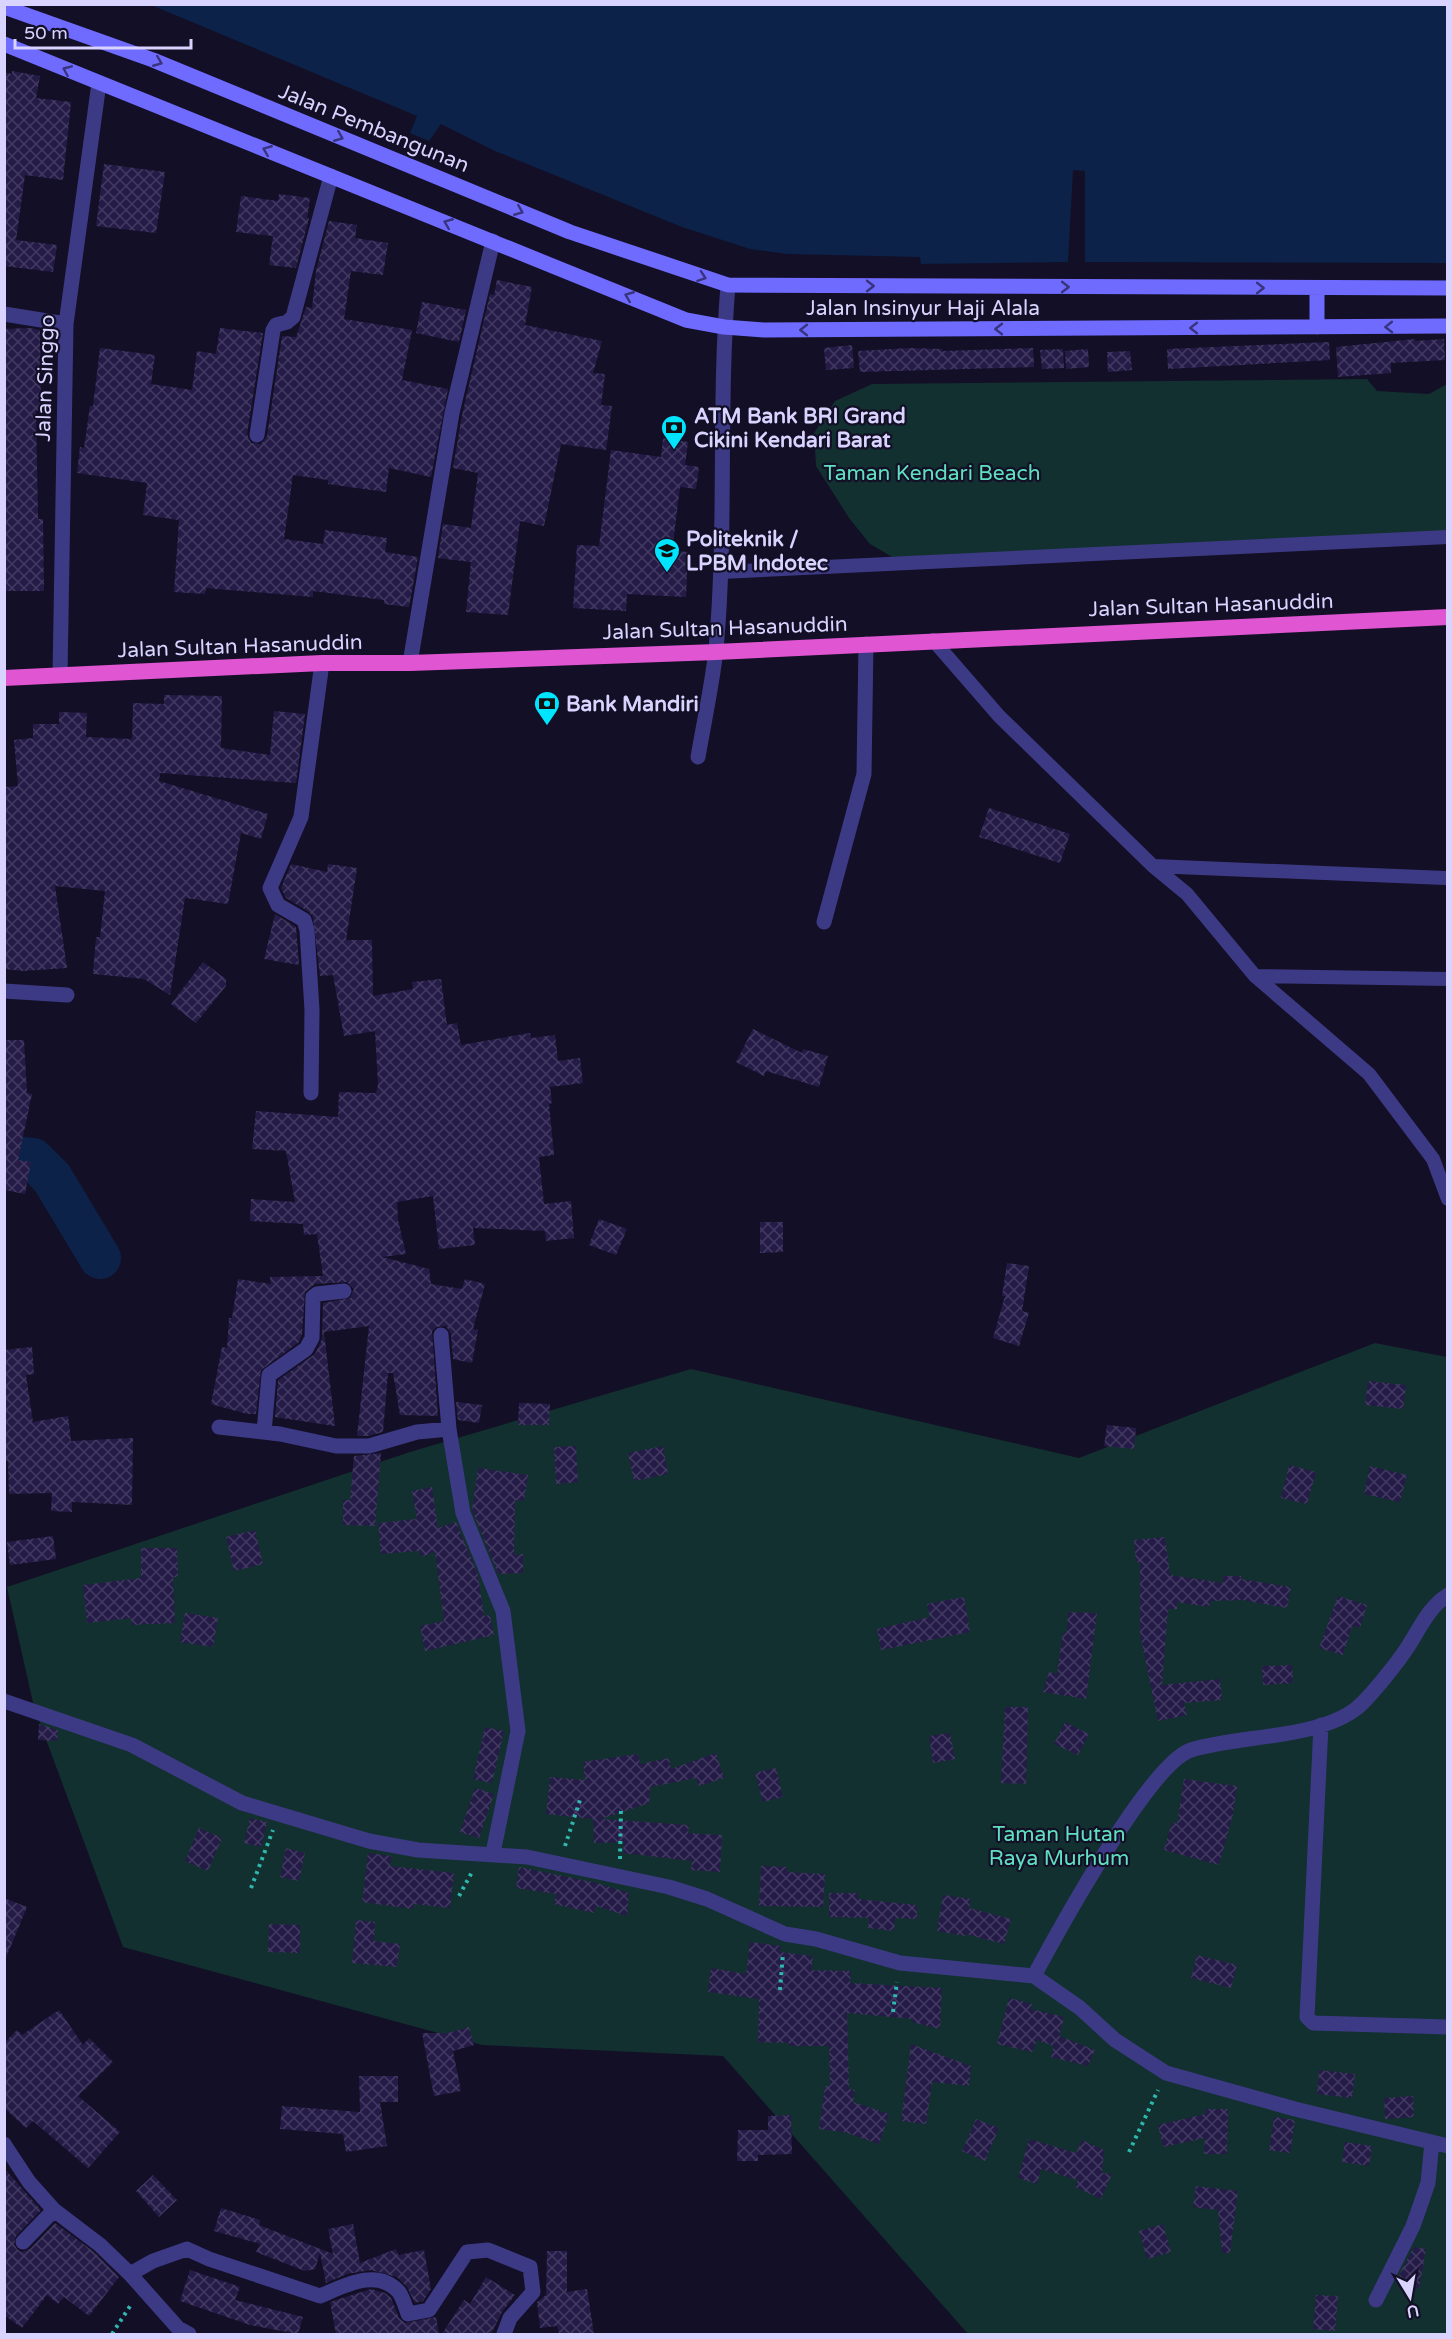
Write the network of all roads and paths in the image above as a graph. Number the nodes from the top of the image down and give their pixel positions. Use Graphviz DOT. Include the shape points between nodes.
graph roads {
  1 [pos="4,7"];
  2 [pos="4,44"];
  3 [pos="99,83"];
  4 [pos="331,176"];
  5 [pos="493,241"];
  6 [pos="728,285"];
  7 [pos="1317,288"];
  8 [pos="1448,288"];
  9 [pos="4,314"];
  10 [pos="66,324"];
  11 [pos="1448,326"];
  12 [pos="724,327"];
  13 [pos="1317,327"];
  14 [pos="257,435"];
  15 [pos="1448,537"];
  16 [pos="721,572"];
  17 [pos="1448,617"];
  18 [pos="933,640"];
  19 [pos="866,644"];
  20 [pos="716,652"];
  21 [pos="322,663"];
  22 [pos="410,663"];
  23 [pos="60,675"];
  24 [pos="4,678"];
  25 [pos="698,757"];
  26 [pos="1153,866"];
  27 [pos="1445,878"];
  28 [pos="824,922"];
  29 [pos="1255,976"];
  30 [pos="1448,979"];
  31 [pos="4,991"];
  32 [pos="67,995"];
  33 [pos="311,1093"];
  34 [pos="1448,1199"];
  35 [pos="344,1291"];
  36 [pos="441,1335"];
  37 [pos="219,1427"];
  38 [pos="448,1429"];
  39 [pos="264,1432"];
  40 [pos="1448,1595"];
  41 [pos="4,1701"];
  42 [pos="1321,1725"];
  43 [pos="581,1797"];
  44 [pos="621,1807"];
  45 [pos="279,1816"];
  46 [pos="493,1853"];
  47 [pos="477,1854"];
  48 [pos="559,1864"];
  49 [pos="619,1878"];
  50 [pos="251,1888"];
  51 [pos="459,1896"];
  52 [pos="785,1934"];
  53 [pos="900,1963"];
  54 [pos="1034,1976"];
  55 [pos="780,1990"];
  56 [pos="893,2012"];
  57 [pos="1448,2027"];
  58 [pos="1166,2073"];
  59 [pos="4,2144"];
  60 [pos="1440,2144"];
  61 [pos="1129,2152"];
  62 [pos="54,2210"];
  63 [pos="23,2242"];
  64 [pos="130,2274"];
  65 [pos="142,2287"];
  66 [pos="1376,2300"];
  67 [pos="112,2334"];
  68 [pos="189,2334"];
  69 [pos="504,2334"];
  1 -- 6 [label="main road, Jalan Pembangunan, one-way" via="153,60 570,232"];
  3 -- 2 [label="main road, one-way"];
  4 -- 3 [label="main road, one-way"];
  3 -- 10 [label="street, Jalan Singgo"];
  5 -- 4 [label="main road, one-way"];
  4 -- 14 [label="street" via="293,317 273,330"];
  12 -- 5 [label="main road, one-way" via="686,320"];
  5 -- 22 [label="street" via="452,413"];
  6 -- 7 [label="main road, Jalan Insinyur Haji Alala, one-way"];
  6 -- 12 [label="street"];
  7 -- 8 [label="main road, Jalan Insinyur Haji Alala"];
  7 -- 13 [label="main road"];
  9 -- 10 [label="street"];
  10 -- 23 [label="street, Jalan Singgo"];
  11 -- 13 [label="main road, Jalan Insinyur Haji Alala, one-way"];
  13 -- 12 [label="main road, Jalan Insinyur Haji Alala, one-way"];
  12 -- 16 [label="street"];
  15 -- 16 [label="lane"];
  16 -- 20 [label="street"];
  17 -- 18 [label="highway, Jalan Sultan Hasanuddin"];
  18 -- 19 [label="highway, Jalan Sultan Hasanuddin"];
  18 -- 26 [label="lane" via="999,716"];
  19 -- 20 [label="highway, Jalan Sultan Hasanuddin"];
  19 -- 28 [label="street" via="864,774"];
  20 -- 22 [label="highway, Jalan Sultan Hasanuddin"];
  20 -- 25 [label="street"];
  21 -- 22 [label="highway, Jalan Sultan Hasanuddin"];
  21 -- 23 [label="highway, Jalan Sultan Hasanuddin"];
  21 -- 33 [label="street" via="301,817 270,888 278,905 304,920 307,930 312,1010"];
  23 -- 24 [label="highway, Jalan Sultan Hasanuddin"];
  26 -- 27 [label="lane"];
  26 -- 29 [label="lane" via="1186,894"];
  29 -- 30 [label="lane"];
  29 -- 34 [label="lane" via="1369,1074 1433,1159"];
  31 -- 32 [label="street"];
  35 -- 39 [label="street" via="313,1297 312,1338 306,1349 269,1375"];
  36 -- 38 [label="street"];
  37 -- 39 [label="street"];
  38 -- 39 [label="street" via="417,1432 369,1446 336,1446"];
  38 -- 46 [label="street" via="463,1513 503,1611 518,1731"];
  40 -- 42 [label="street" via="1430,1610 1407,1647 1358,1707"];
  41 -- 45 [label="street" via="132,1745 242,1803"];
  42 -- 54 [label="street" via="1215,1744 1188,1751 1173,1762 1151,1785 1068,1911"];
  42 -- 57 [label="street" via="1307,2017 1313,2023"];
  43 -- 48 [label="path"];
  44 -- 49 [label="path"];
  45 -- 47 [label="street" via="369,1841 418,1850"];
  45 -- 50 [label="path"];
  46 -- 47 [label="street"];
  46 -- 48 [label="street"];
  47 -- 51 [label="path" via="470,1879"];
  48 -- 49 [label="street"];
  49 -- 52 [label="street" via="707,1899"];
  52 -- 53 [label="street"];
  52 -- 55 [label="path"];
  53 -- 54 [label="street"];
  53 -- 56 [label="path"];
  54 -- 58 [label="street" via="1080,2008 1116,2040"];
  58 -- 60 [label="street"];
  58 -- 61 [label="path"];
  59 -- 62 [label="street" via="29,2182"];
  60 -- 66 [label="street" via="1413,2226"];
  62 -- 63 [label="street"];
  62 -- 64 [label="street"];
  64 -- 65 [label="street"];
  64 -- 69 [label="street" via="187,2249 320,2295 362,2278 382,2281 399,2293 408,2314 429,2310 467,2252 488,2250 530,2266 533,2292 510,2318"];
  65 -- 67 [label="path"];
  65 -- 68 [label="street" via="178,2328"];
}
